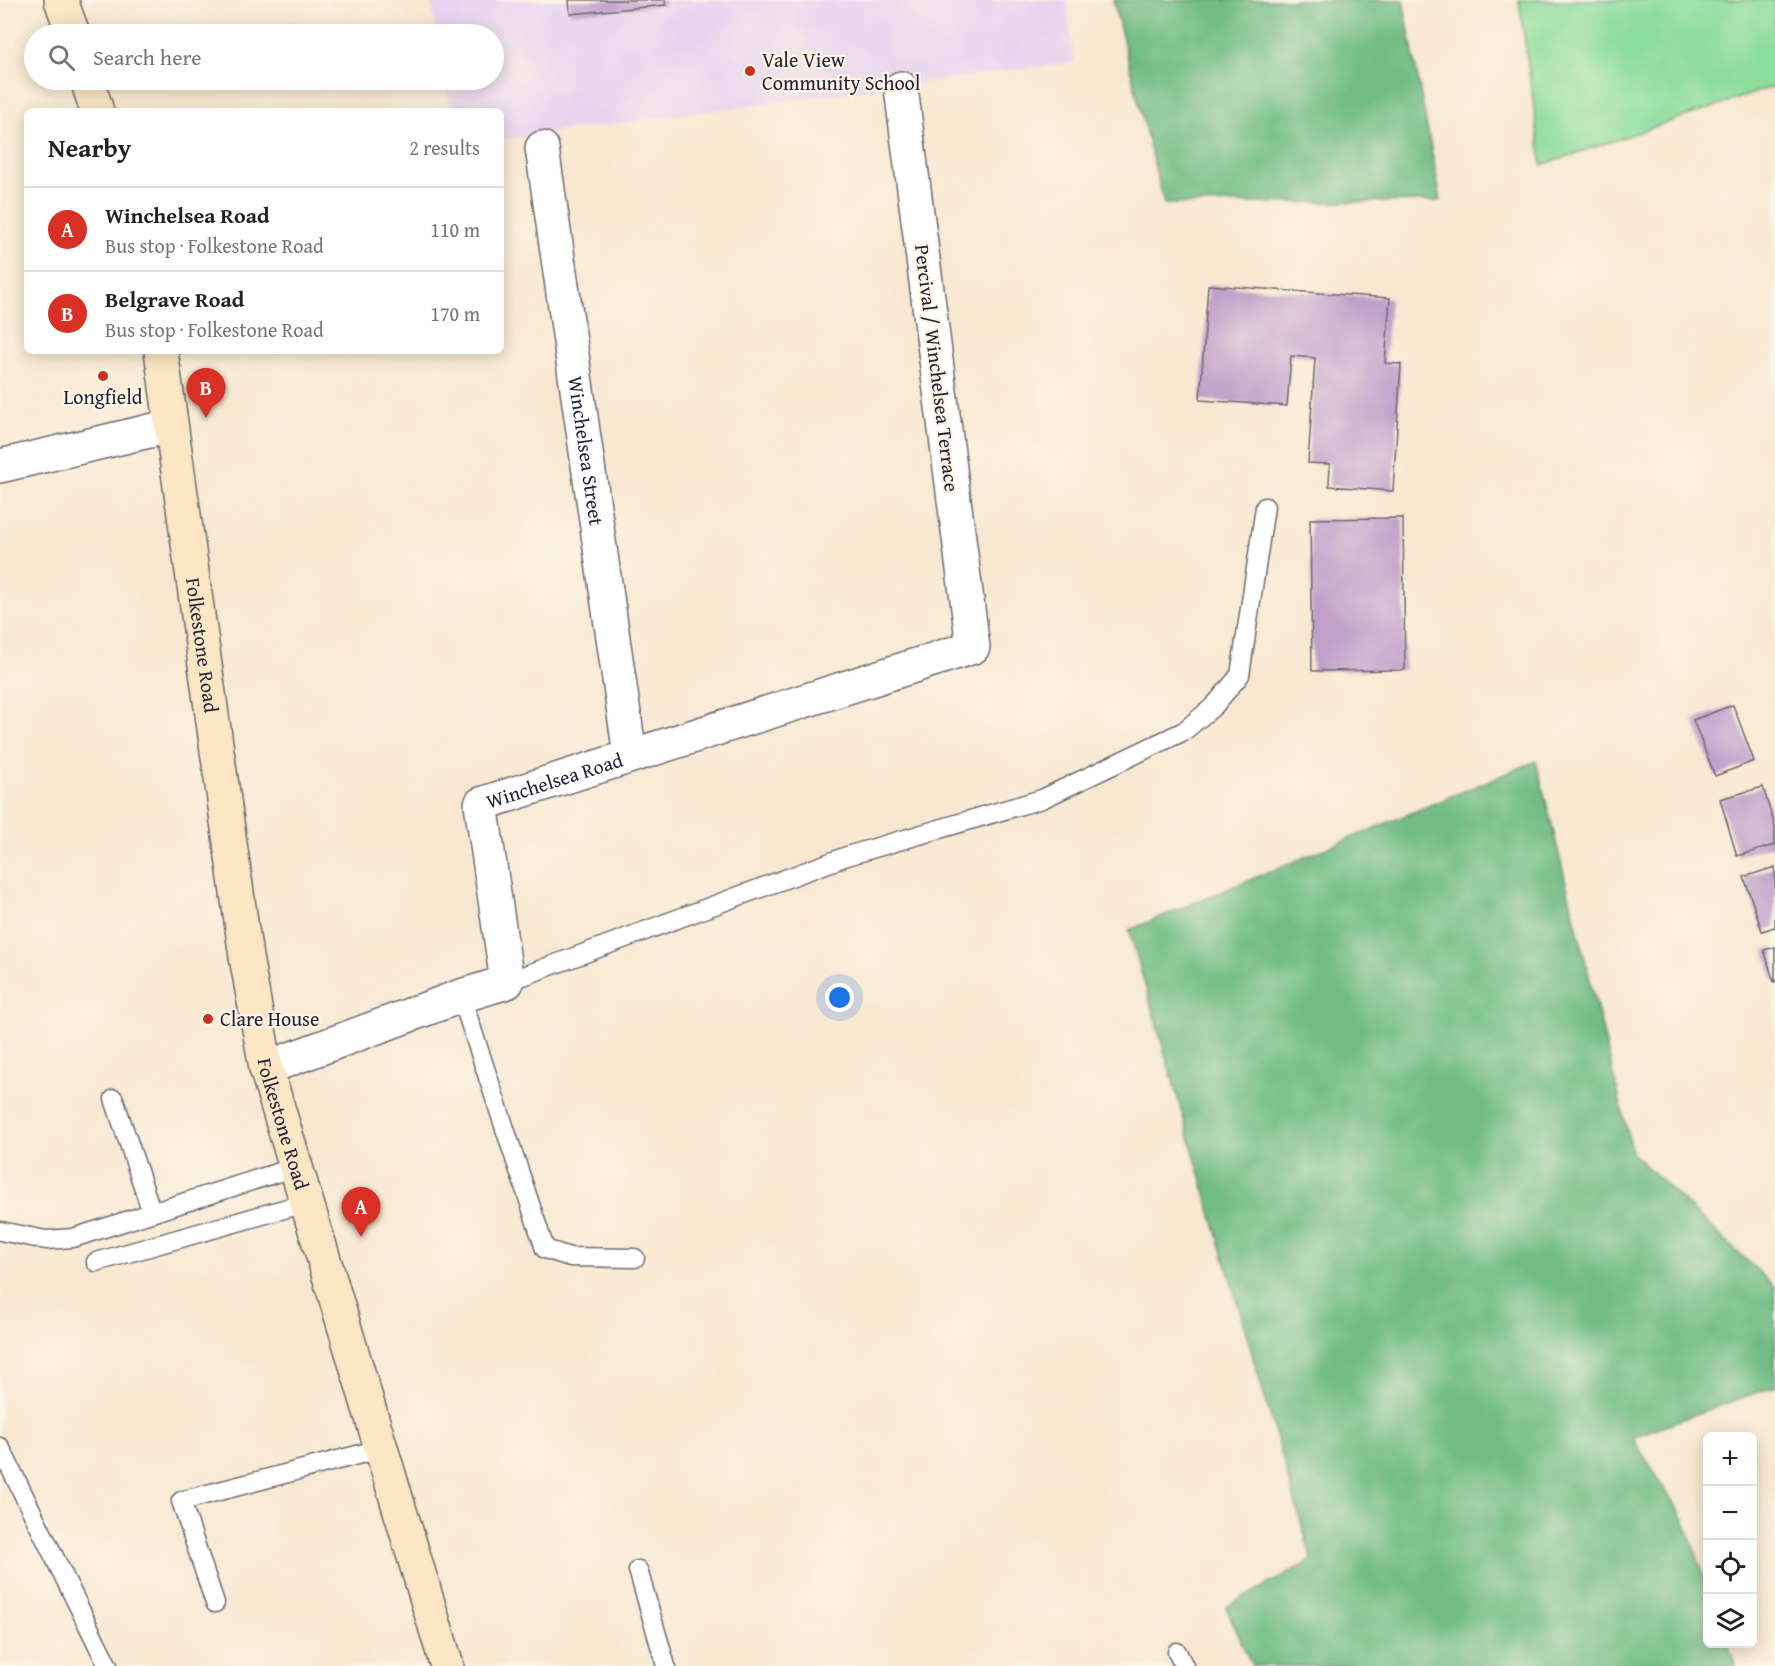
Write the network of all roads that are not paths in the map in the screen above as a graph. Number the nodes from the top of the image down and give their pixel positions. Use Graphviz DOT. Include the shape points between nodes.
graph roads {
  1 [pos="61,0"];
  2 [pos="69,24"];
  3 [pos="901,88"];
  4 [pos="90,90"];
  5 [pos="96,108"];
  6 [pos="542,148"];
  7 [pos="161,354"];
  8 [pos="171,426"];
  9 [pos="0,466"];
  10 [pos="1265,507"];
  11 [pos="973,647"];
  12 [pos="630,755"];
  13 [pos="507,982"];
  14 [pos="461,996"];
  15 [pos="266,1068"];
  16 [pos="114,1099"];
  17 [pos="295,1167"];
  18 [pos="305,1203"];
  19 [pos="152,1213"];
  20 [pos="0,1231"];
  21 [pos="635,1258"];
  22 [pos="96,1262"];
  23 [pos="0,1447"];
  24 [pos="380,1449"];
  25 [pos="638,1570"];
  26 [pos="215,1603"];
  27 [pos="108,1666"];
  28 [pos="447,1666"];
  29 [pos="666,1666"];
  1 -- 2 [label="main road"];
  3 -- 11 [label="street, Percival / Winchelsea Terrace"];
  4 -- 5 [label="main road"];
  6 -- 12 [label="street, Winchelsea Street"];
  7 -- 8 [label="main road, Folkestone Road"];
  8 -- 9 [label="street"];
  8 -- 15 [label="main road, Folkestone Road" via="246,957"];
  10 -- 13 [label="lane" via="1240,675 1214,706 1184,731 1042,799 847,856"];
  11 -- 12 [label="street, Winchelsea Road"];
  12 -- 13 [label="street, Winchelsea Road" via="481,804"];
  13 -- 14 [label="street"];
  14 -- 15 [label="street"];
  14 -- 21 [label="lane" via="545,1249 570,1257"];
  15 -- 17 [label="main road, Folkestone Road"];
  16 -- 19 [label="lane"];
  17 -- 18 [label="main road, Folkestone Road"];
  17 -- 19 [label="lane"];
  18 -- 22 [label="lane"];
  18 -- 24 [label="main road, Folkestone Road"];
  19 -- 20 [label="lane" via="73,1238 45,1240"];
  23 -- 27 [label="lane"];
  24 -- 26 [label="lane" via="181,1501"];
  24 -- 28 [label="main road, Folkestone Road"];
  25 -- 29 [label="lane"];
}
